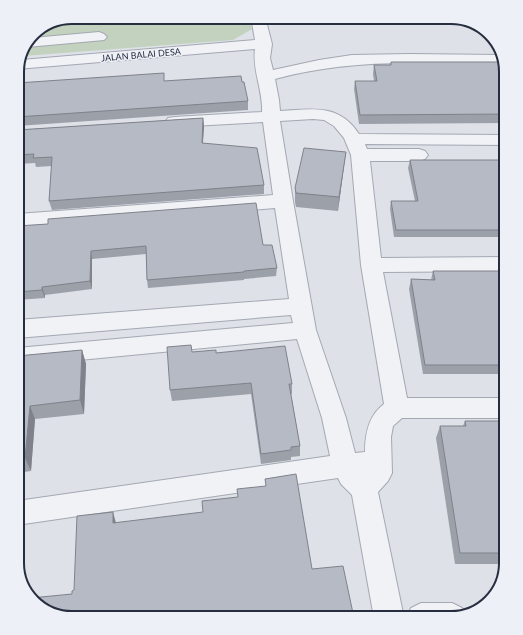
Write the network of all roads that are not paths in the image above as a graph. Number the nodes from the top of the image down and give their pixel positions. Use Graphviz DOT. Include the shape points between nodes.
graph roads {
  1 [pos="260,24"];
  2 [pos="99,37"];
  3 [pos="34,43"];
  4 [pos="264,44"];
  5 [pos="497,60"];
  6 [pos="25,64"];
  7 [pos="265,77"];
  8 [pos="271,115"];
  9 [pos="160,123"];
  10 [pos="499,140"];
  11 [pos="357,147"];
  12 [pos="499,155"];
  13 [pos="283,201"];
  14 [pos="24,220"];
  15 [pos="499,264"];
  16 [pos="372,265"];
  17 [pos="300,306"];
  18 [pos="24,328"];
  19 [pos="305,330"];
  20 [pos="24,356"];
  21 [pos="397,408"];
  22 [pos="499,408"];
  23 [pos="377,461"];
  24 [pos="345,465"];
  25 [pos="364,489"];
  26 [pos="24,512"];
  27 [pos="387,611"];
  1 -- 4 [label="street"];
  2 -- 3 [label="street"];
  4 -- 6 [label="street, JALAN BALAI DESA"];
  4 -- 7 [label="street" via="262,58"];
  5 -- 7 [label="street" via="353,60 301,67"];
  7 -- 8 [label="street" via="271,100"];
  8 -- 9 [label="street"];
  8 -- 11 [label="street" via="329,116 341,123"];
  8 -- 13 [label="street"];
  10 -- 11 [label="street"];
  11 -- 12 [label="street"];
  11 -- 16 [label="street"];
  13 -- 14 [label="street"];
  13 -- 17 [label="street"];
  15 -- 16 [label="street"];
  16 -- 21 [label="street"];
  17 -- 18 [label="street"];
  17 -- 19 [label="street"];
  19 -- 20 [label="street"];
  19 -- 24 [label="street" via="334,418"];
  21 -- 22 [label="street"];
  21 -- 23 [label="street" via="385,418 379,428"];
  23 -- 24 [label="street"];
  23 -- 25 [label="street" via="379,473"];
  24 -- 25 [label="street" via="350,476"];
  24 -- 26 [label="street"];
  25 -- 27 [label="street"];
}
